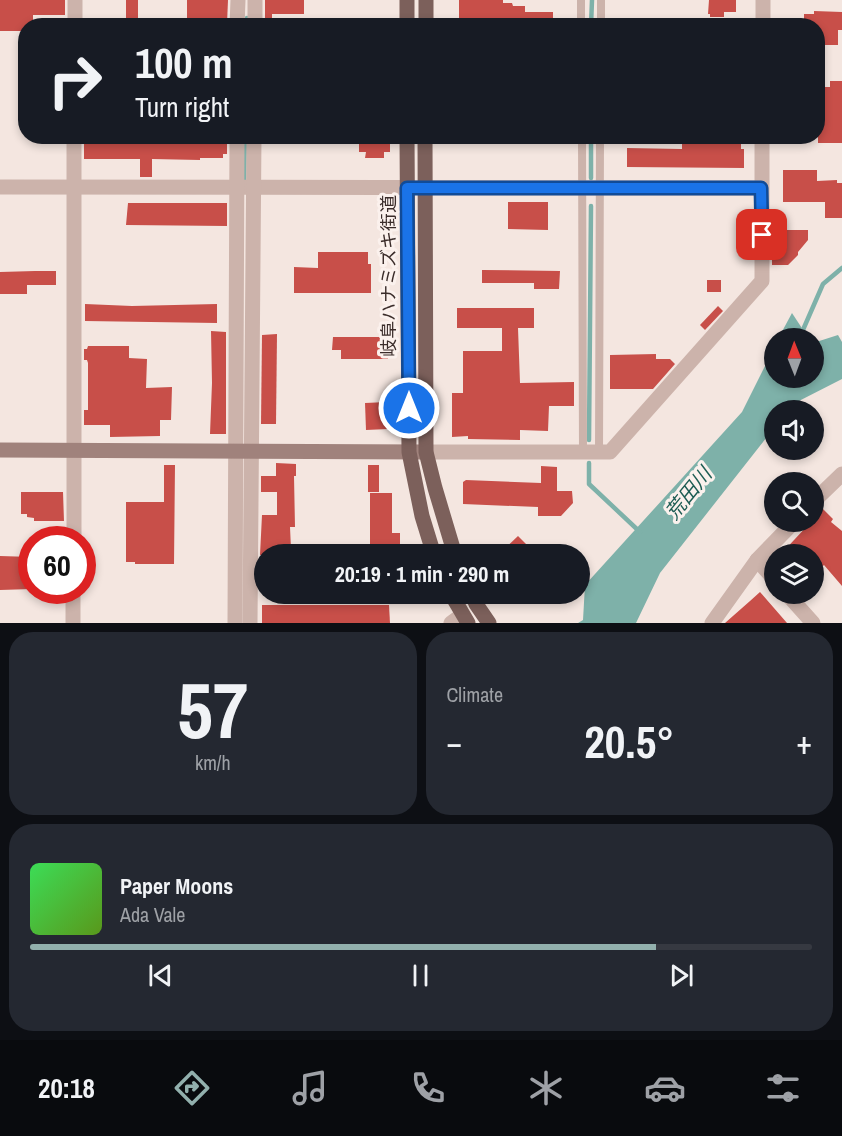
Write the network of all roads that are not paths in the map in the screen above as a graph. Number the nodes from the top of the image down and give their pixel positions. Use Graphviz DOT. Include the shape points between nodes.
graph roads {
  1 [pos="75,0"];
  2 [pos="238,0"];
  3 [pos="255,0"];
  4 [pos="407,0"];
  5 [pos="426,0"];
  6 [pos="581,0"];
  7 [pos="601,0"];
  8 [pos="763,0"];
  9 [pos="75,18"];
  10 [pos="237,18"];
  11 [pos="255,18"];
  12 [pos="407,18"];
  13 [pos="426,18"];
  14 [pos="581,18"];
  15 [pos="601,18"];
  16 [pos="763,18"];
  17 [pos="74,144"];
  18 [pos="237,144"];
  19 [pos="254,144"];
  20 [pos="407,144"];
  21 [pos="425,144"];
  22 [pos="582,144"];
  23 [pos="600,144"];
  24 [pos="762,144"];
  25 [pos="0,187"];
  26 [pos="74,187"];
  27 [pos="237,188"];
  28 [pos="254,188"];
  29 [pos="407,188"];
  30 [pos="424,188"];
  31 [pos="582,188"];
  32 [pos="600,188"];
  33 [pos="761,188"];
  34 [pos="0,450"];
  35 [pos="74,450"];
  36 [pos="234,451"];
  37 [pos="251,451"];
  38 [pos="409,452"];
  39 [pos="426,452"];
  40 [pos="583,452"];
  41 [pos="600,452"];
  42 [pos="842,474"];
  43 [pos="824,491"];
  44 [pos="74,526"];
  45 [pos="784,532"];
  46 [pos="431,544"];
  47 [pos="452,544"];
  48 [pos="757,560"];
  49 [pos="764,568"];
  50 [pos="74,604"];
  51 [pos="454,604"];
  52 [pos="478,604"];
  53 [pos="796,604"];
  54 [pos="460,620"];
  55 [pos="488,622"];
  56 [pos="74,623"];
  57 [pos="235,623"];
  58 [pos="250,623"];
  59 [pos="712,623"];
  60 [pos="813,623"];
  1 -- 9 [label="street"];
  2 -- 10 [label="street"];
  3 -- 11 [label="street"];
  4 -- 12 [label="main road"];
  5 -- 13 [label="main road"];
  6 -- 14 [label="lane"];
  7 -- 15 [label="lane"];
  8 -- 16 [label="street"];
  17 -- 26 [label="street"];
  18 -- 27 [label="street"];
  19 -- 28 [label="street"];
  20 -- 29 [label="main road, 岐阜ハナミズキ街道"];
  21 -- 30 [label="main road, 岐阜ハナミズキ街道"];
  22 -- 31 [label="lane"];
  23 -- 32 [label="lane"];
  24 -- 33 [label="street"];
  25 -- 26 [label="street"];
  26 -- 27 [label="street"];
  26 -- 35 [label="street"];
  27 -- 28 [label="street"];
  27 -- 36 [label="street"];
  28 -- 29 [label="street"];
  28 -- 37 [label="street"];
  29 -- 30 [label="street"];
  29 -- 38 [label="main road, 岐阜ハナミズキ街道"];
  30 -- 31 [label="street"];
  30 -- 39 [label="main road, 岐阜ハナミズキ街道"];
  31 -- 32 [label="street"];
  31 -- 40 [label="lane"];
  32 -- 33 [label="street"];
  32 -- 41 [label="lane"];
  33 -- 41 [label="street" via="762,281 610,452"];
  34 -- 35 [label="street"];
  35 -- 36 [label="street"];
  35 -- 44 [label="street"];
  36 -- 37 [label="street"];
  36 -- 57 [label="street"];
  37 -- 38 [label="street"];
  37 -- 58 [label="street"];
  38 -- 39 [label="street"];
  38 -- 46 [label="main road, 岐阜ハナミズキ街道"];
  39 -- 40 [label="street"];
  39 -- 47 [label="main road, 岐阜ハナミズキ街道"];
  40 -- 41 [label="street"];
  42 -- 43 [label="street"];
  45 -- 48 [label="street"];
  48 -- 49 [label="street"];
  48 -- 59 [label="street"];
  50 -- 56 [label="street"];
  51 -- 54 [label="main road"];
  52 -- 55 [label="main road"];
  53 -- 60 [label="street"];
}
